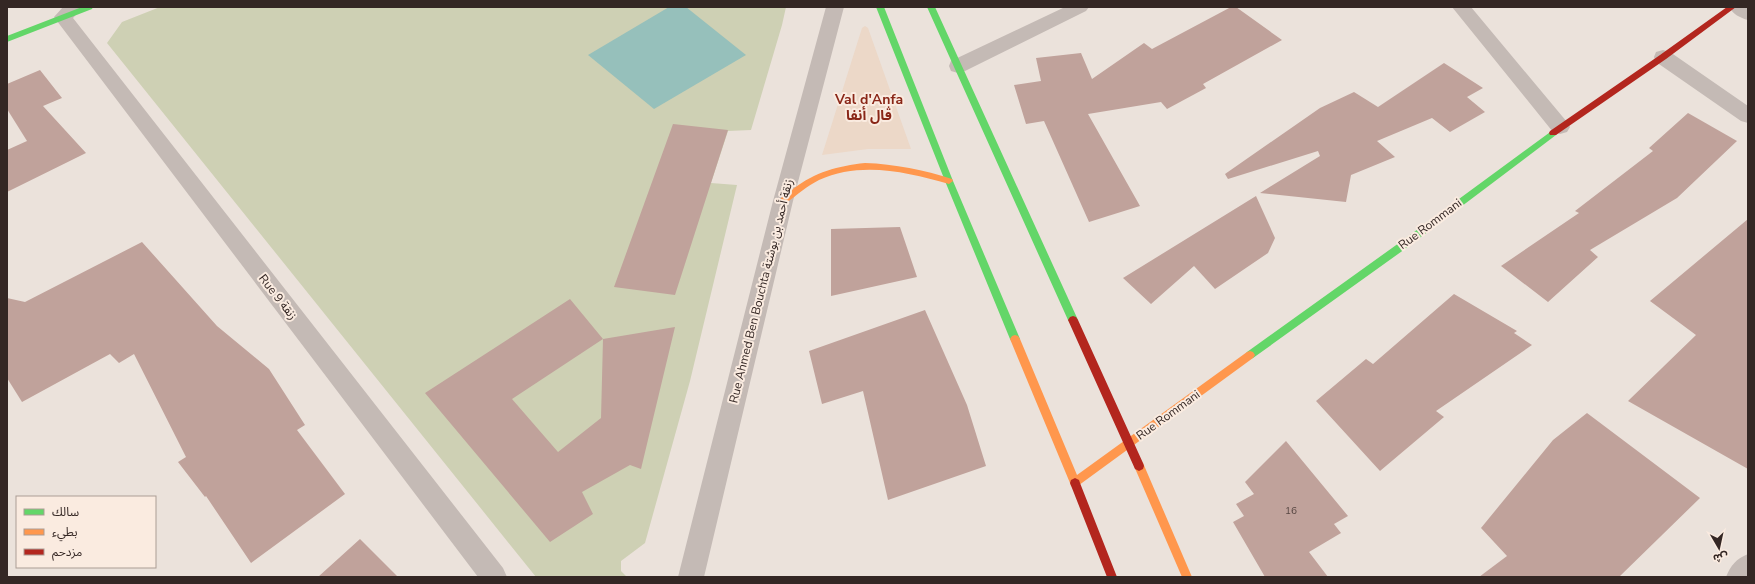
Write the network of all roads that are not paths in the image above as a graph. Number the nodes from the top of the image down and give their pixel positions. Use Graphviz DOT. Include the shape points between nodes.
graph roads {
  1 [pos="89,7"];
  2 [pos="835,7"];
  3 [pos="880,7"];
  4 [pos="931,7"];
  5 [pos="1080,7"];
  6 [pos="1461,7"];
  7 [pos="1732,7"];
  8 [pos="1738,7"];
  9 [pos="68,12"];
  10 [pos="1748,14"];
  11 [pos="7,39"];
  12 [pos="1663,57"];
  13 [pos="958,66"];
  14 [pos="1748,116"];
  15 [pos="1560,127"];
  16 [pos="949,181"];
  17 [pos="783,201"];
  18 [pos="1129,443"];
  19 [pos="1075,482"];
  20 [pos="1748,567"];
  21 [pos="494,577"];
  22 [pos="691,577"];
  23 [pos="1112,577"];
  24 [pos="1187,577"];
  25 [pos="1738,577"];
  1 -- 9 [label="main road"];
  2 -- 17 [label="street, Rue Ahmed Ben Bouchta زنقة أحمد بن بوشتة"];
  3 -- 16 [label="main road"];
  4 -- 13 [label="main road"];
  5 -- 13 [label="street"];
  6 -- 15 [label="street"];
  7 -- 12 [label="main road, Rue Rommani"];
  8 -- 10 [label="street"];
  9 -- 11 [label="main road"];
  9 -- 21 [label="street, Rue 9 زنقة"];
  12 -- 14 [label="street"];
  12 -- 15 [label="main road, Rue Rommani"];
  13 -- 18 [label="main road"];
  15 -- 18 [label="main road, Rue Rommani" via="1402,246"];
  16 -- 17 [label="main road" via="909,168 856,167 821,176"];
  16 -- 19 [label="main road"];
  17 -- 22 [label="street, Rue Ahmed Ben Bouchta زنقة أحمد بن بوشتة"];
  18 -- 19 [label="main road, Rue Rommani"];
  18 -- 24 [label="main road"];
  19 -- 23 [label="main road"];
  20 -- 25 [label="street"];
}
